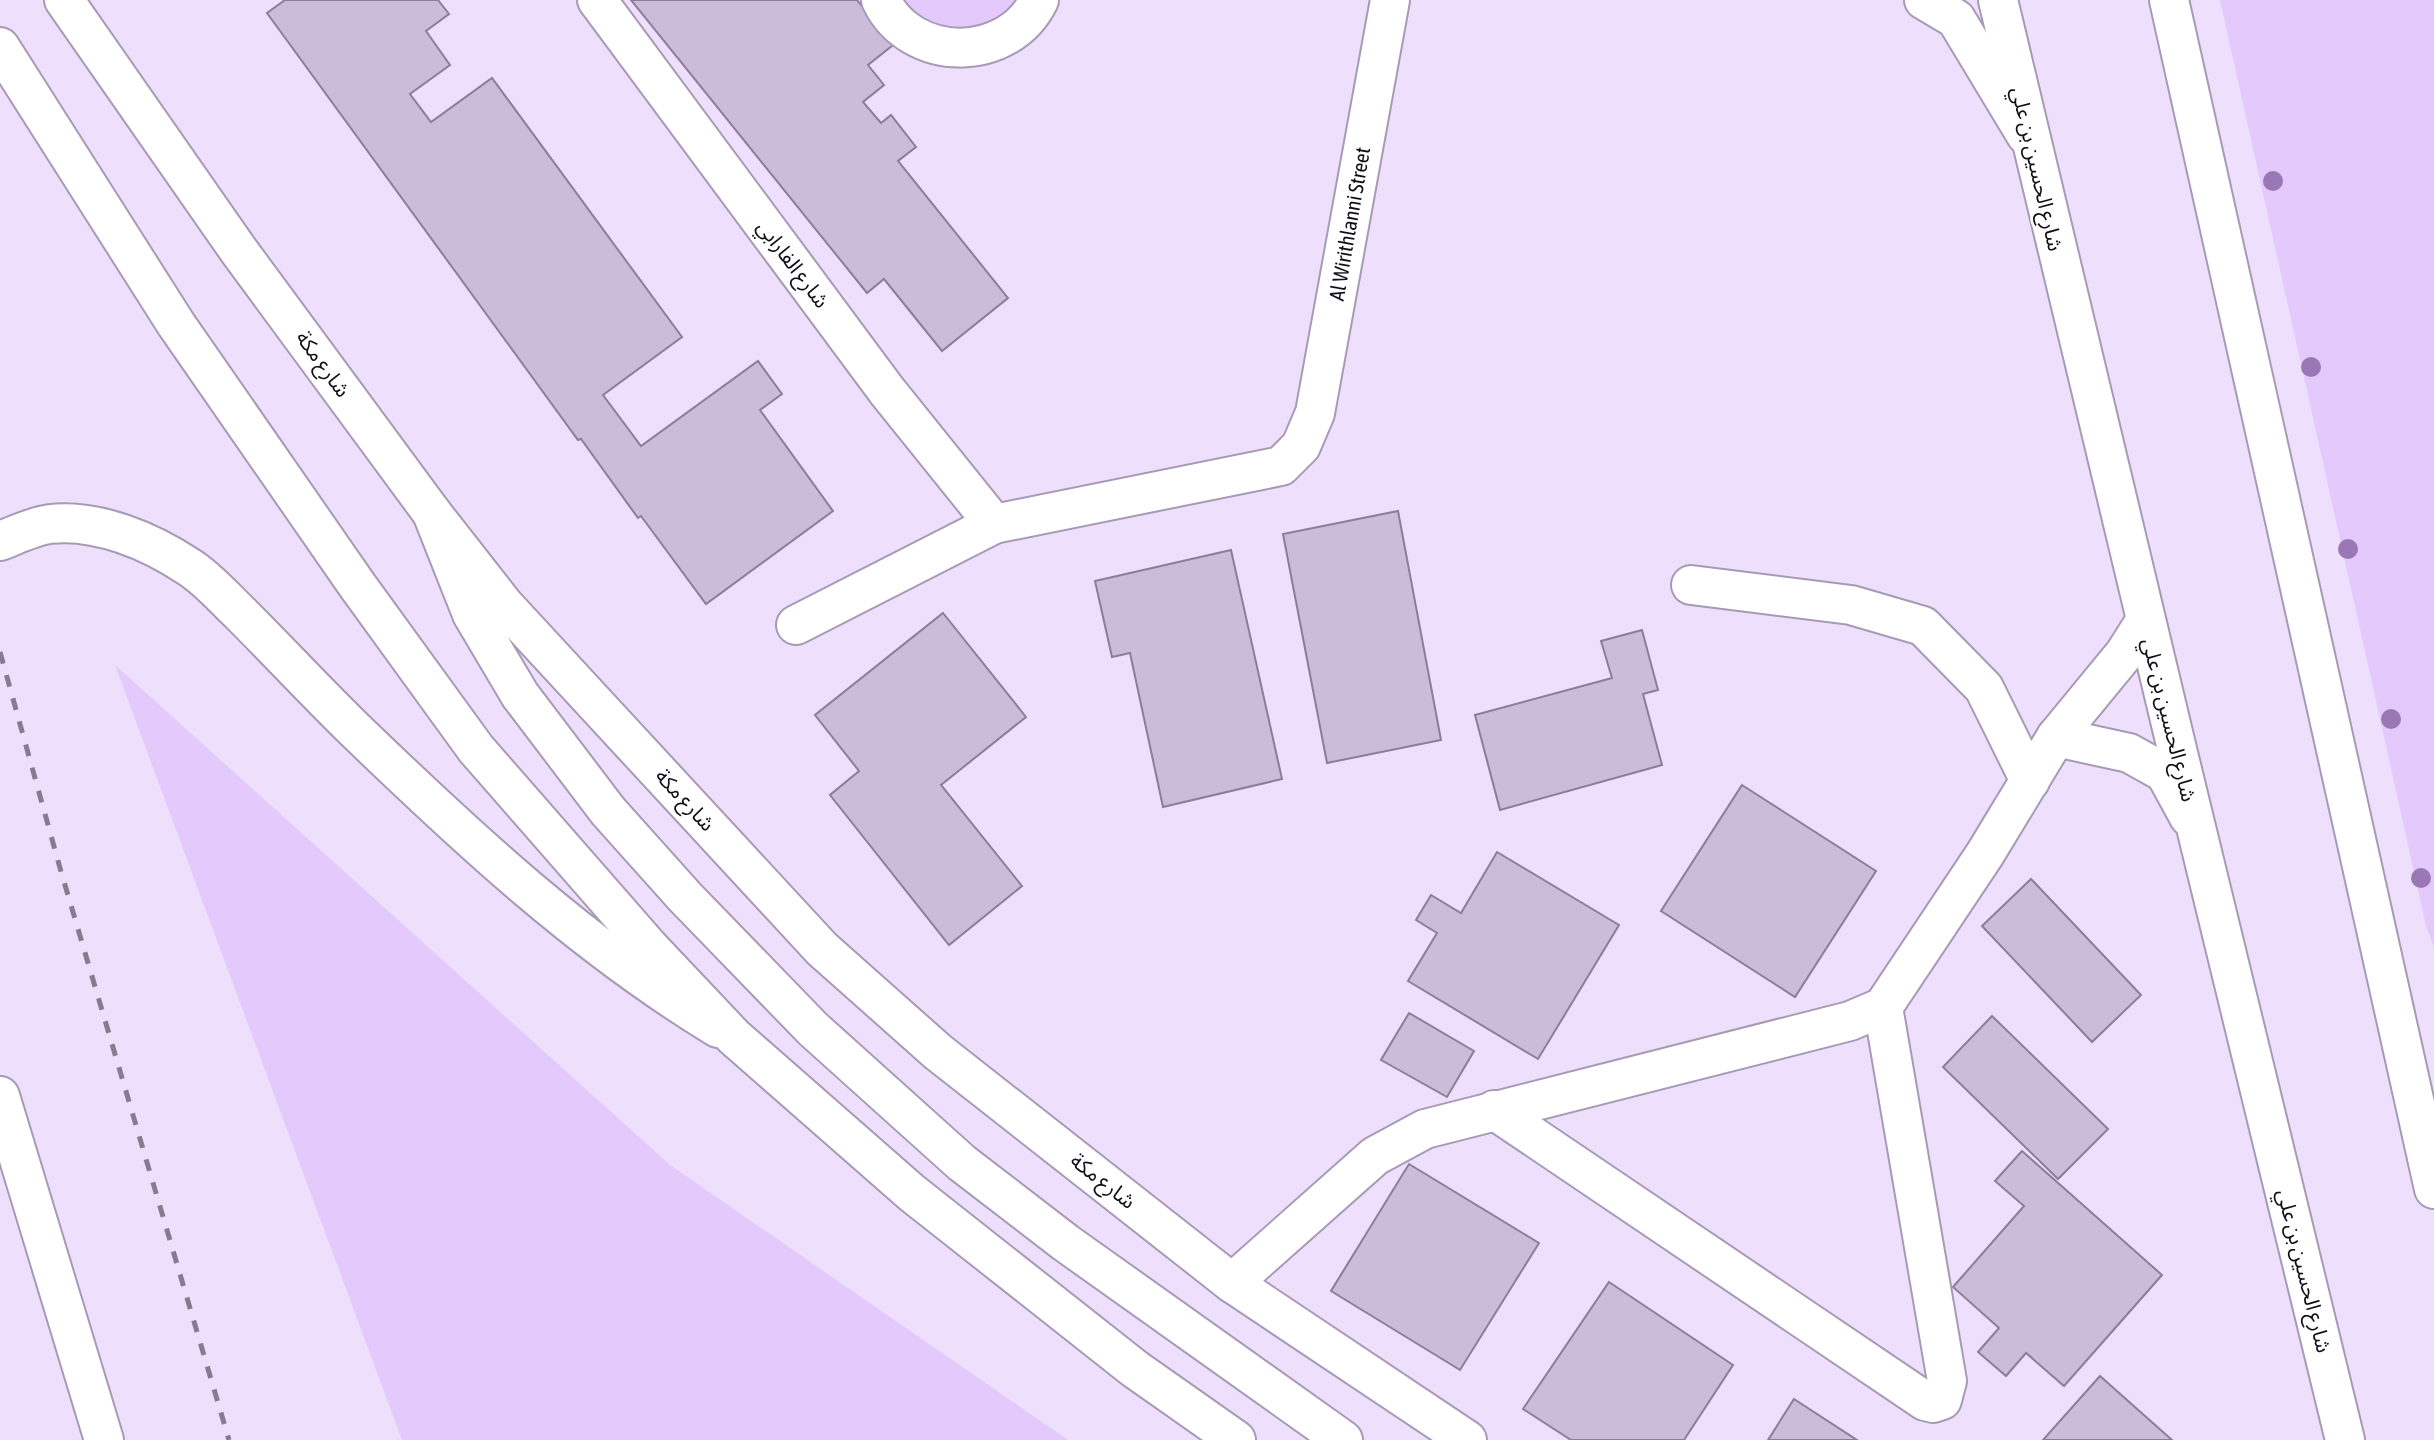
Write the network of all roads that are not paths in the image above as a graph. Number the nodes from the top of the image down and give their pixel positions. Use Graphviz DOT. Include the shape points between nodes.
graph roads {
  1 [pos="64,0"];
  2 [pos="597,0"];
  3 [pos="881,0"];
  4 [pos="1039,0"];
  5 [pos="1390,0"];
  6 [pos="1924,0"];
  7 [pos="1998,0"];
  8 [pos="2169,0"];
  9 [pos="0,47"];
  10 [pos="2031,144"];
  11 [pos="432,513"];
  12 [pos="994,524"];
  13 [pos="0,541"];
  14 [pos="1691,585"];
  15 [pos="2144,623"];
  16 [pos="796,625"];
  17 [pos="2056,737"];
  18 [pos="2030,782"];
  19 [pos="2198,833"];
  20 [pos="1883,1007"];
  21 [pos="734,1037"];
  22 [pos="2411,1088"];
  23 [pos="0,1096"];
  24 [pos="1494,1110"];
  25 [pos="2434,1119"];
  26 [pos="2434,1189"];
  27 [pos="1232,1283"];
  28 [pos="104,1440"];
  29 [pos="1236,1440"];
  30 [pos="1343,1440"];
  31 [pos="1466,1440"];
  32 [pos="2344,1440"];
  1 -- 11 [label="main road, شارع مكة" via="239,251"];
  2 -- 12 [label="main road, شارع الفارابي" via="887,391"];
  3 -- 4 [label="main road" via="908,34 935,46 966,50 995,42 1020,26"];
  5 -- 12 [label="main road, Al Wirithlanni Street" via="1315,413 1301,446 1281,467"];
  6 -- 10 [label="main road" via="1956,19"];
  7 -- 10 [label="main road, شارع الحسين بن علي"];
  8 -- 22 [label="main road"];
  9 -- 21 [label="main road" via="176,324 476,749"];
  10 -- 15 [label="main road, شارع الحسين بن علي"];
  11 -- 27 [label="main road, شارع مكة" via="505,605 822,949 938,1052"];
  11 -- 30 [label="main road" via="472,614 520,695 608,811 813,1029 962,1163 1066,1243"];
  12 -- 16 [label="main road"];
  13 -- 21 [label="main road" via="48,524 84,524 123,534 191,568 488,855 590,942"];
  14 -- 18 [label="main road" via="1852,605 1923,626 1984,688"];
  15 -- 17 [label="main road"];
  15 -- 19 [label="main road, شارع الحسين بن علي"];
  17 -- 18 [label="main road"];
  17 -- 19 [label="main road" via="2129,753 2165,773"];
  18 -- 20 [label="main road"];
  19 -- 32 [label="main road, شارع الحسين بن علي"];
  20 -- 24 [label="main road" via="1850,1021"];
  20 -- 24 [label="main road" via="1947,1381 1942,1400 1933,1403"];
  21 -- 29 [label="main road" via="912,1193 1135,1369"];
  22 -- 25 [label="main road"];
  22 -- 26 [label="main road"];
  23 -- 28 [label="main road"];
  24 -- 27 [label="main road" via="1425,1129 1375,1156"];
  27 -- 31 [label="main road, شارع مكة"];
}
